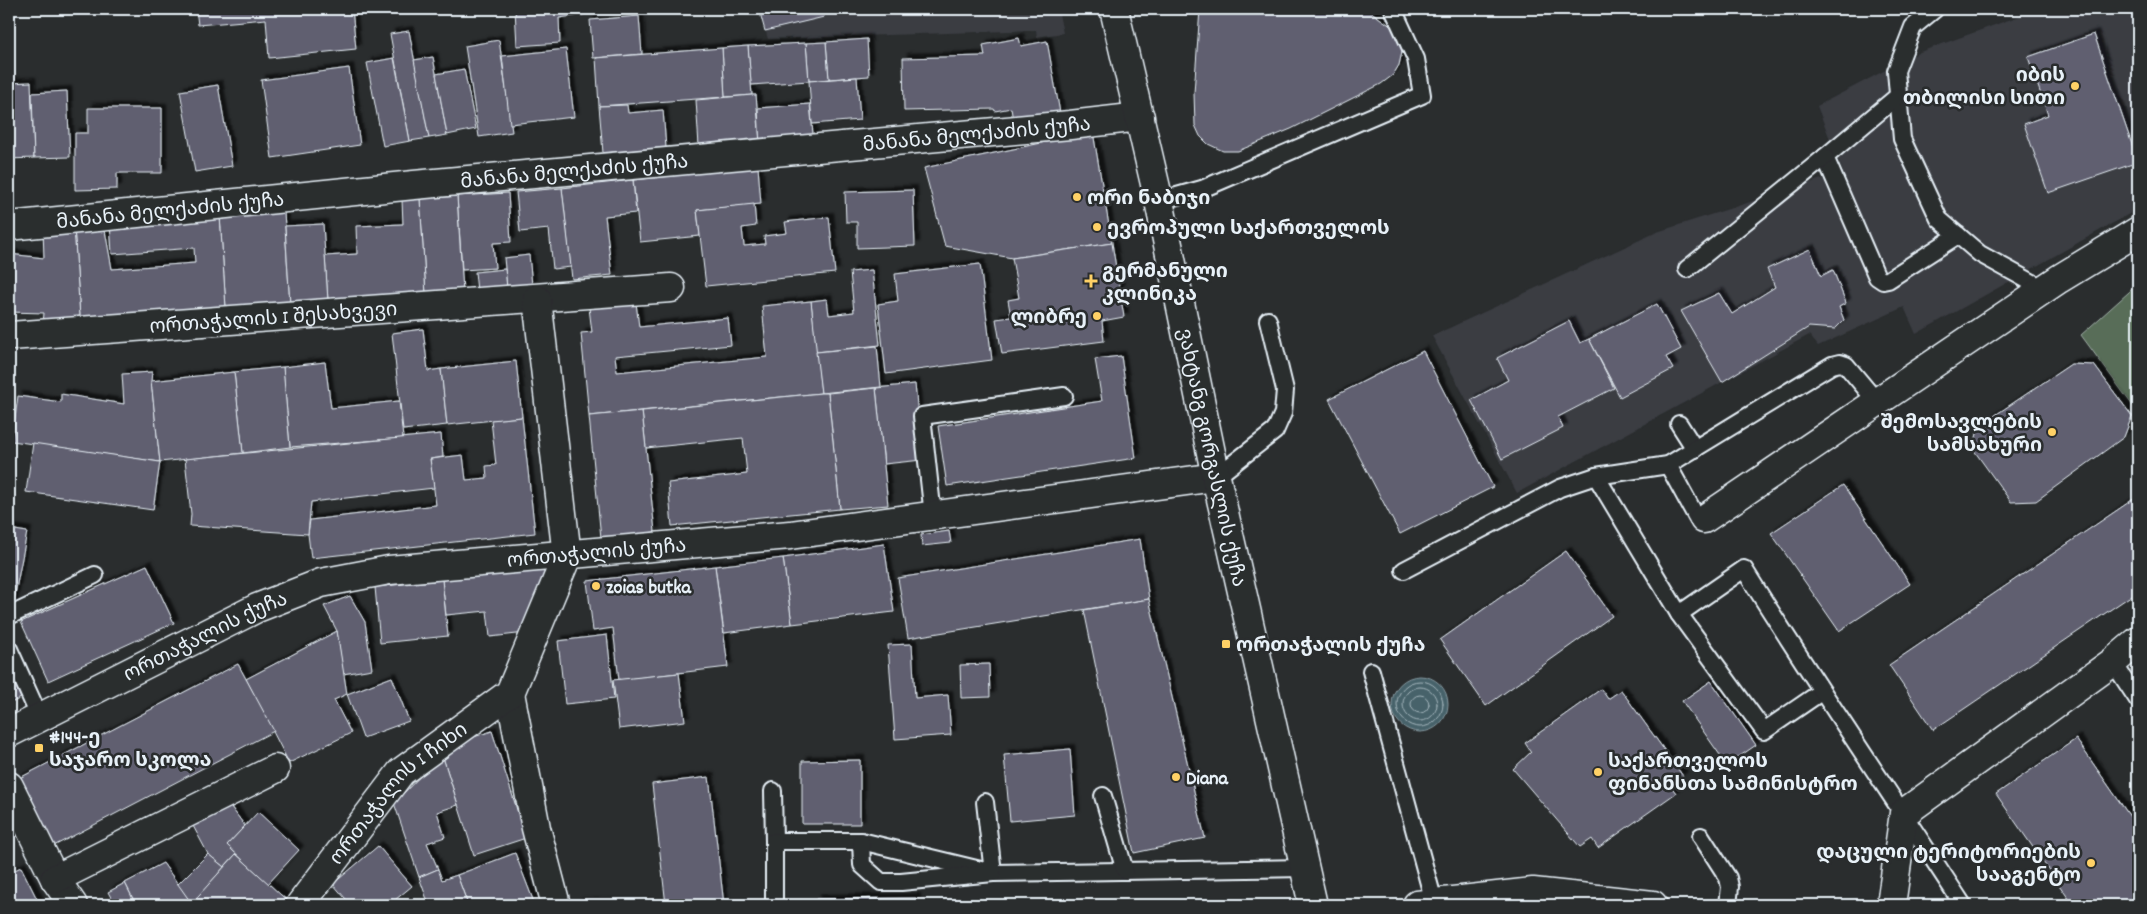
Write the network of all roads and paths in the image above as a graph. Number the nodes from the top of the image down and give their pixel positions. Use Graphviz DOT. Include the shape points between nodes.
graph roads {
  1 [pos="1114,9"];
  2 [pos="1393,9"];
  3 [pos="1935,9"];
  4 [pos="1898,96"];
  5 [pos="1140,117"];
  6 [pos="1825,158"];
  7 [pos="1159,201"];
  8 [pos="9,226"];
  9 [pos="2138,230"];
  10 [pos="1958,235"];
  11 [pos="1687,269"];
  12 [pos="671,288"];
  13 [pos="2044,289"];
  14 [pos="537,299"];
  15 [pos="1268,320"];
  16 [pos="10,336"];
  17 [pos="1064,396"];
  18 [pos="1877,402"];
  19 [pos="1679,424"];
  20 [pos="1695,449"];
  21 [pos="1668,465"];
  22 [pos="1596,476"];
  23 [pos="1216,477"];
  24 [pos="933,516"];
  25 [pos="1704,519"];
  26 [pos="567,556"];
  27 [pos="1404,570"];
  28 [pos="95,575"];
  29 [pos="1680,614"];
  30 [pos="9,616"];
  31 [pos="2138,641"];
  32 [pos="9,649"];
  33 [pos="2113,662"];
  34 [pos="1371,671"];
  35 [pos="1821,692"];
  36 [pos="510,693"];
  37 [pos="2138,700"];
  38 [pos="40,718"];
  39 [pos="9,733"];
  40 [pos="275,769"];
  41 [pos="9,786"];
  42 [pos="773,791"];
  43 [pos="1103,796"];
  44 [pos="984,802"];
  45 [pos="1904,813"];
  46 [pos="1701,836"];
  47 [pos="774,840"];
  48 [pos="861,841"];
  49 [pos="1304,868"];
  50 [pos="1125,871"];
  51 [pos="993,873"];
  52 [pos="55,879"];
  53 [pos="1496,901"];
  54 [pos="774,904"];
  55 [pos="1425,904"];
  56 [pos="73,905"];
  57 [pos="300,905"];
  58 [pos="556,905"];
  59 [pos="1313,905"];
  60 [pos="1653,905"];
  61 [pos="1728,905"];
  62 [pos="1891,905"];
  63 [pos="1963,905"];
  1 -- 5 [label="street, ვახტანგ გორგასლის ქუჩა"];
  2 -- 7 [label="lane" via="1416,59 1422,95 1202,189"];
  3 -- 4 [label="lane" via="1913,27 1896,71"];
  4 -- 6 [label="lane"];
  4 -- 10 [label="lane" via="1902,140 1939,219"];
  5 -- 7 [label="street, ვახტანგ გორგასლის ქუჩა"];
  5 -- 8 [label="street, მანანა მელქაძის ქუჩა"];
  6 -- 10 [label="lane" via="1877,277 1883,281"];
  6 -- 11 [label="lane"];
  7 -- 23 [label="street, ვახტანგ გორგასლის ქუჩა"];
  9 -- 13 [label="street"];
  10 -- 13 [label="lane" via="1980,254"];
  12 -- 14 [label="street, ორთაჭალის I შესახვევი"];
  13 -- 18 [label="street"];
  14 -- 16 [label="street, ორთაჭალის I შესახვევი"];
  14 -- 26 [label="street"];
  15 -- 23 [label="lane" via="1285,390 1283,413 1274,431"];
  17 -- 24 [label="lane" via="922,416"];
  18 -- 20 [label="lane" via="1846,365 1832,365"];
  18 -- 25 [label="street"];
  19 -- 20 [label="lane"];
  20 -- 21 [label="lane"];
  21 -- 22 [label="lane"];
  21 -- 25 [label="lane" via="1697,518"];
  22 -- 27 [label="lane" via="1560,488"];
  22 -- 29 [label="lane"];
  23 -- 24 [label="street, ორთაჭალის ქუჩა"];
  23 -- 49 [label="street, ვახტანგ გორგასლის ქუჩა"];
  24 -- 26 [label="street, ორთაჭალის ქუჩა" via="790,535"];
  26 -- 36 [label="street"];
  26 -- 38 [label="street, ორთაჭალის ქუჩა" via="389,570 321,583 257,608"];
  28 -- 30 [label="lane"];
  29 -- 35 [label="lane" via="1764,731"];
  29 -- 35 [label="lane" via="1744,569"];
  31 -- 33 [label="street"];
  32 -- 38 [label="lane"];
  33 -- 37 [label="lane"];
  33 -- 45 [label="street"];
  34 -- 55 [label="lane"];
  35 -- 45 [label="lane"];
  36 -- 57 [label="street, ორთაჭალის I ჩიხი" via="401,772"];
  36 -- 58 [label="street" via="536,828"];
  38 -- 39 [label="street, ორთაჭალის ქუჩა"];
  40 -- 52 [label="street"];
  41 -- 52 [label="street"];
  42 -- 47 [label="lane"];
  43 -- 50 [label="lane"];
  44 -- 51 [label="lane"];
  45 -- 62 [label="street"];
  45 -- 63 [label="lane"];
  46 -- 61 [label="lane" via="1728,878"];
  47 -- 48 [label="lane"];
  47 -- 54 [label="lane"];
  48 -- 51 [label="lane"];
  48 -- 51 [label="lane" via="862,865 881,882"];
  49 -- 50 [label="lane"];
  49 -- 59 [label="street, ვახტანგ გორგასლის ქუჩა"];
  50 -- 51 [label="lane"];
  52 -- 56 [label="street"];
  53 -- 55 [label="street"];
  53 -- 60 [label="street" via="1533,892"];
}
